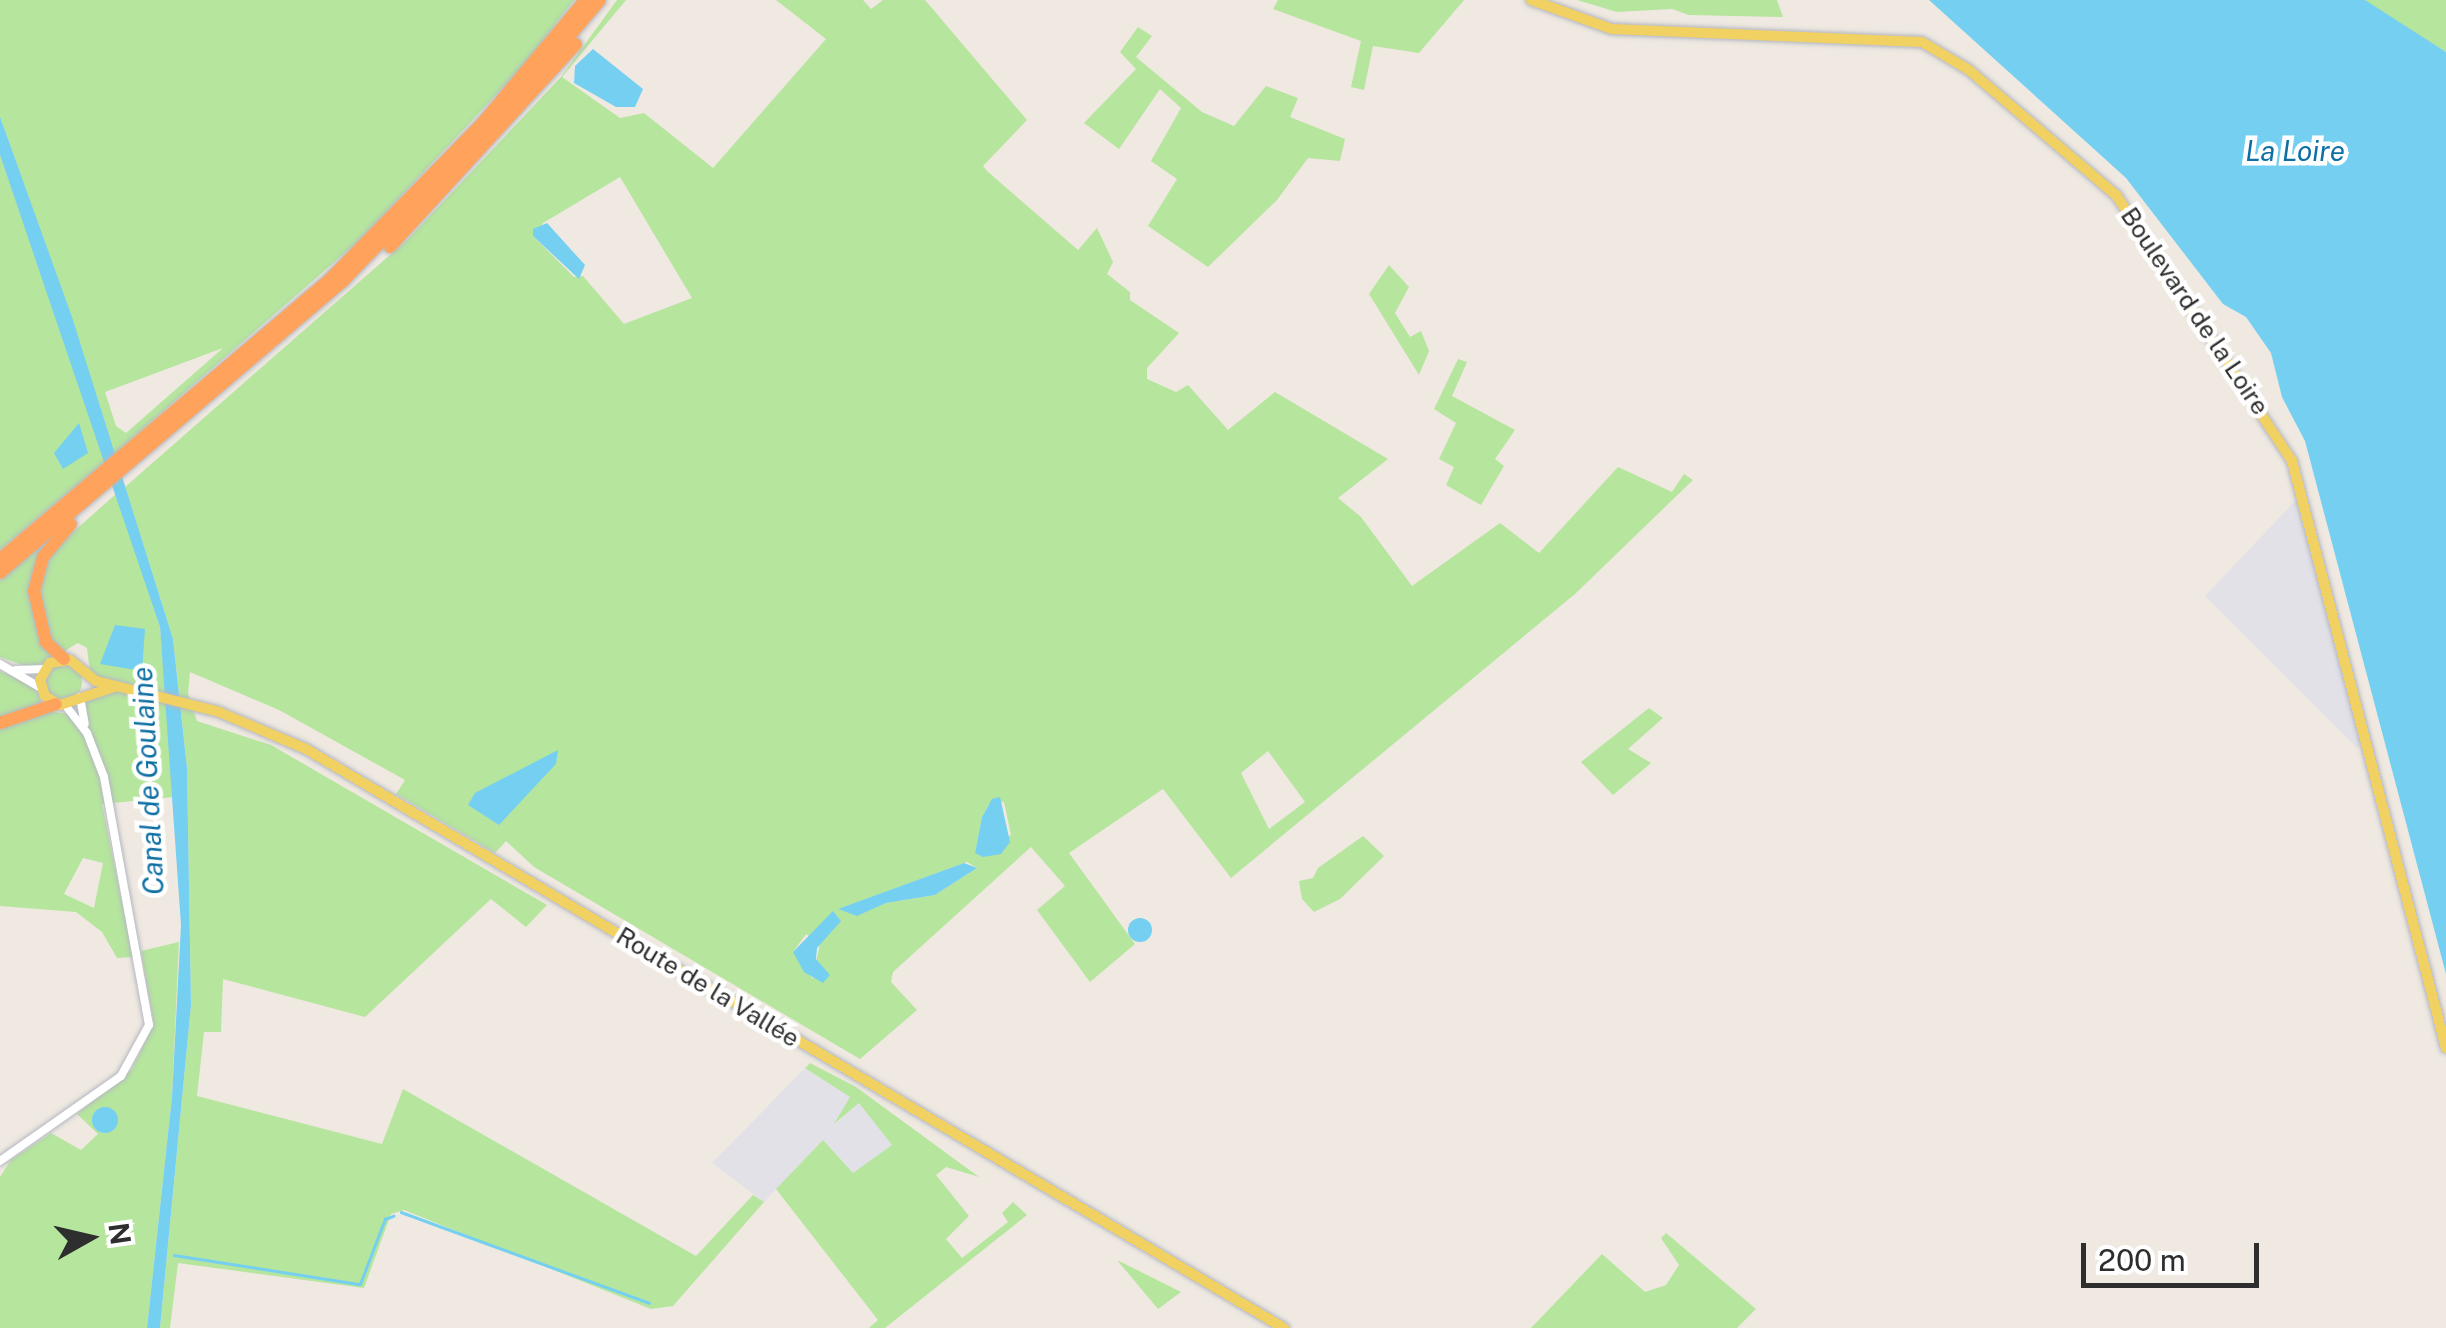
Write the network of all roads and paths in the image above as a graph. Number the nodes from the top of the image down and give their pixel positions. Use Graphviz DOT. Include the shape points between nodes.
graph roads {
  1 [pos="585,0"];
  2 [pos="600,0"];
  3 [pos="610,0"];
  4 [pos="1531,0"];
  5 [pos="289,332"];
  6 [pos="124,463"];
  7 [pos="108,477"];
  8 [pos="0,559"];
  9 [pos="0,573"];
  10 [pos="64,659"];
  11 [pos="4,666"];
  12 [pos="44,669"];
  13 [pos="84,673"];
  14 [pos="41,688"];
  15 [pos="114,688"];
  16 [pos="82,696"];
  17 [pos="60,704"];
  18 [pos="0,723"];
  19 [pos="88,733"];
  20 [pos="2446,1048"];
  21 [pos="0,1160"];
  22 [pos="0,1169"];
  23 [pos="1284,1328"];
  1 -- 6 [label="highway" via="372,238"];
  2 -- 5 [label="highway" via="448,175"];
  3 -- 5 [label="highway" via="409,229"];
  4 -- 20 [label="main road, Boulevard de la Loire" via="1612,29 1922,42 1970,70 2116,195 2264,413 2296,474"];
  5 -- 6 [label="highway"];
  6 -- 7 [label="highway"];
  7 -- 8 [label="highway"];
  7 -- 9 [label="highway"];
  7 -- 10 [label="highway" via="37,571 39,624 48,647"];
  10 -- 12 [label="main road"];
  10 -- 13 [label="main road"];
  11 -- 12 [label="street"];
  11 -- 14 [label="street"];
  12 -- 14 [label="main road"];
  13 -- 15 [label="main road"];
  13 -- 16 [label="main road"];
  14 -- 17 [label="main road"];
  15 -- 16 [label="main road"];
  15 -- 23 [label="main road, Route de la Vallée" via="188,702 306,749"];
  16 -- 17 [label="main road"];
  16 -- 19 [label="street"];
  17 -- 18 [label="highway"];
  17 -- 19 [label="street"];
  19 -- 21 [label="street" via="104,777 148,991 147,1034 118,1078"];
  21 -- 22 [label="street"];
}
